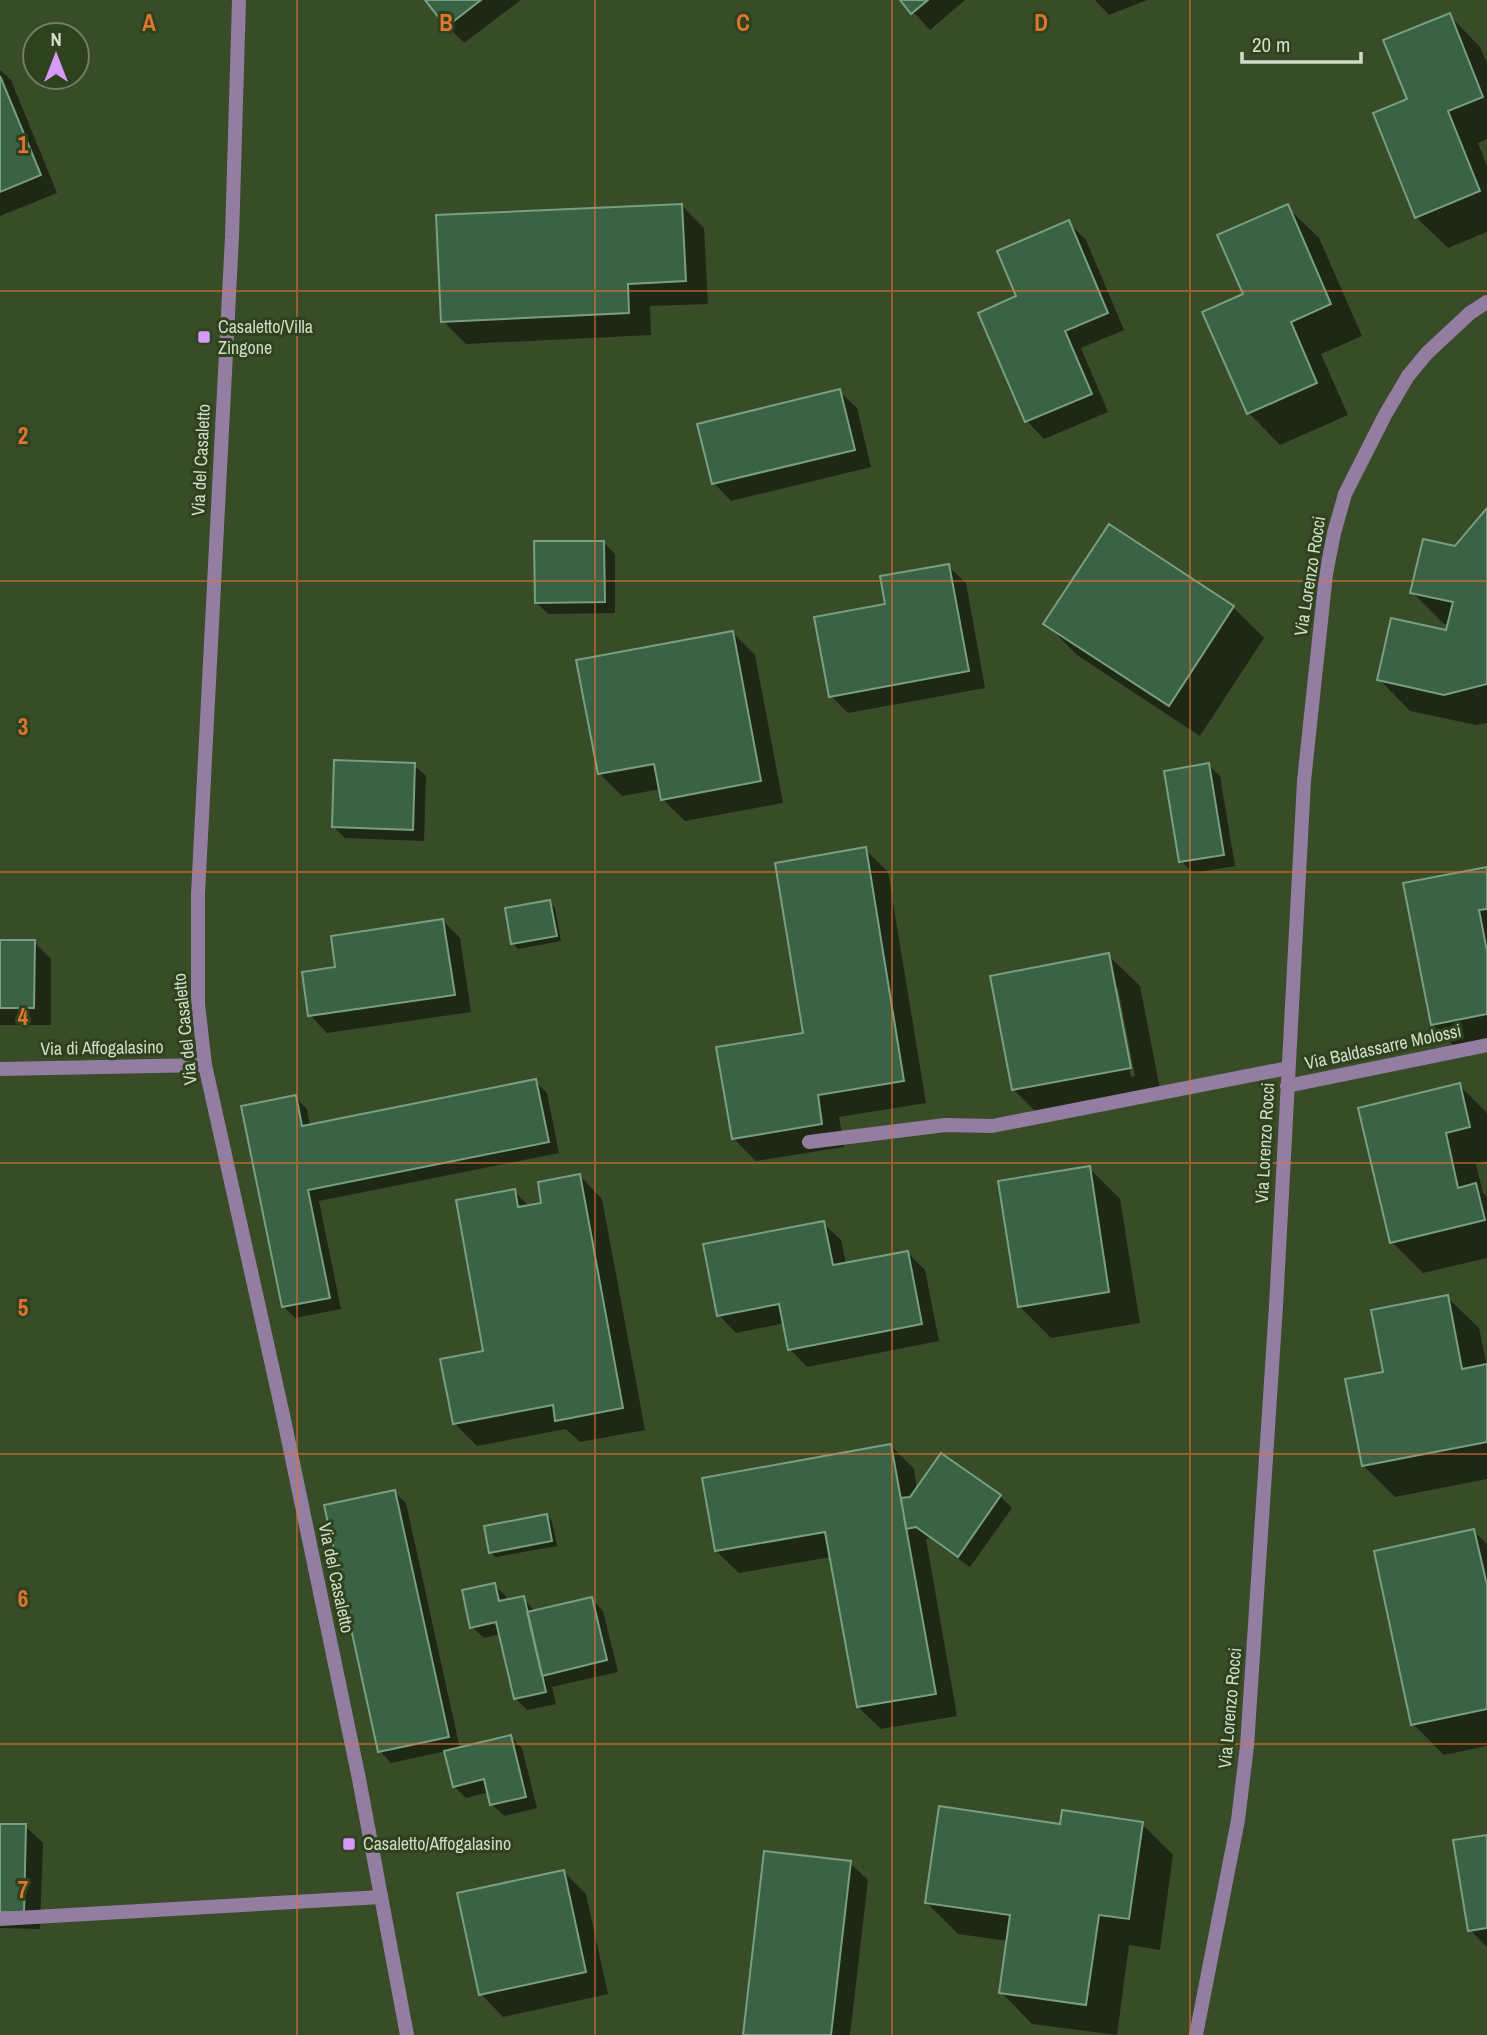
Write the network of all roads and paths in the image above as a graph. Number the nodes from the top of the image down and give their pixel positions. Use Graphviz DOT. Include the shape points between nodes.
graph roads {
  1 [pos="239,0"];
  2 [pos="1487,302"];
  3 [pos="1487,1045"];
  4 [pos="205,1065"];
  5 [pos="1288,1068"];
  6 [pos="0,1069"];
  7 [pos="1287,1086"];
  8 [pos="809,1142"];
  9 [pos="381,1897"];
  10 [pos="0,1919"];
  11 [pos="407,2035"];
  12 [pos="1196,2035"];
  1 -- 4 [label="street, Via del Casaletto" via="232,237 198,894 198,1004"];
  2 -- 5 [label="street, Via Lorenzo Rocci" via="1427,353 1408,376 1345,494 1334,533 1304,781"];
  3 -- 7 [label="street, Via Baldassarre Molossi"];
  4 -- 6 [label="street, Via di Affogalasino"];
  4 -- 9 [label="street, Via del Casaletto" via="283,1415"];
  5 -- 7 [label="street, Via Lorenzo Rocci"];
  5 -- 8 [label="street" via="992,1126 945,1125"];
  7 -- 12 [label="street, Via Lorenzo Rocci" via="1247,1746 1238,1820"];
  9 -- 10 [label="street"];
  9 -- 11 [label="street, Via del Casaletto"];
}
